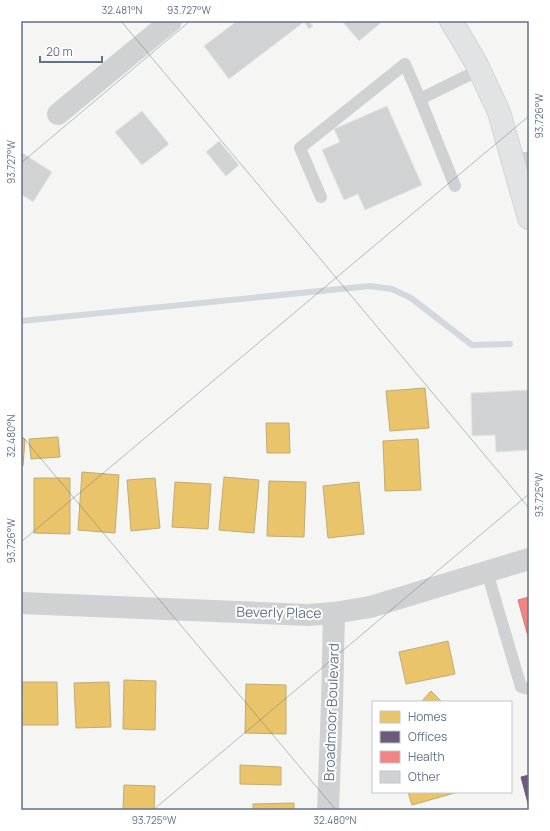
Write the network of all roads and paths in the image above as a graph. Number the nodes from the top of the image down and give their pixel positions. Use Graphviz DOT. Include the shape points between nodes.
graph roads {
  1 [pos="171,21"];
  2 [pos="451,21"];
  3 [pos="479,70"];
  4 [pos="420,99"];
  5 [pos="58,114"];
  6 [pos="522,163"];
  7 [pos="455,186"];
  8 [pos="321,197"];
  9 [pos="529,218"];
  10 [pos="529,559"];
  11 [pos="487,572"];
  12 [pos="21,603"];
  13 [pos="334,614"];
  14 [pos="529,689"];
  15 [pos="328,810"];
  1 -- 5 [label="street"];
  2 -- 3 [label="main road"];
  3 -- 4 [label="lane"];
  3 -- 6 [label="main road"];
  4 -- 7 [label="lane"];
  4 -- 8 [label="lane" via="405,64 300,148"];
  6 -- 9 [label="main road"];
  10 -- 11 [label="street, Beverly Place"];
  11 -- 13 [label="street, Beverly Place" via="370,607"];
  11 -- 14 [label="lane" via="522,687"];
  12 -- 13 [label="street, Beverly Place"];
  13 -- 15 [label="street, Broadmoor Boulevard"];
}
